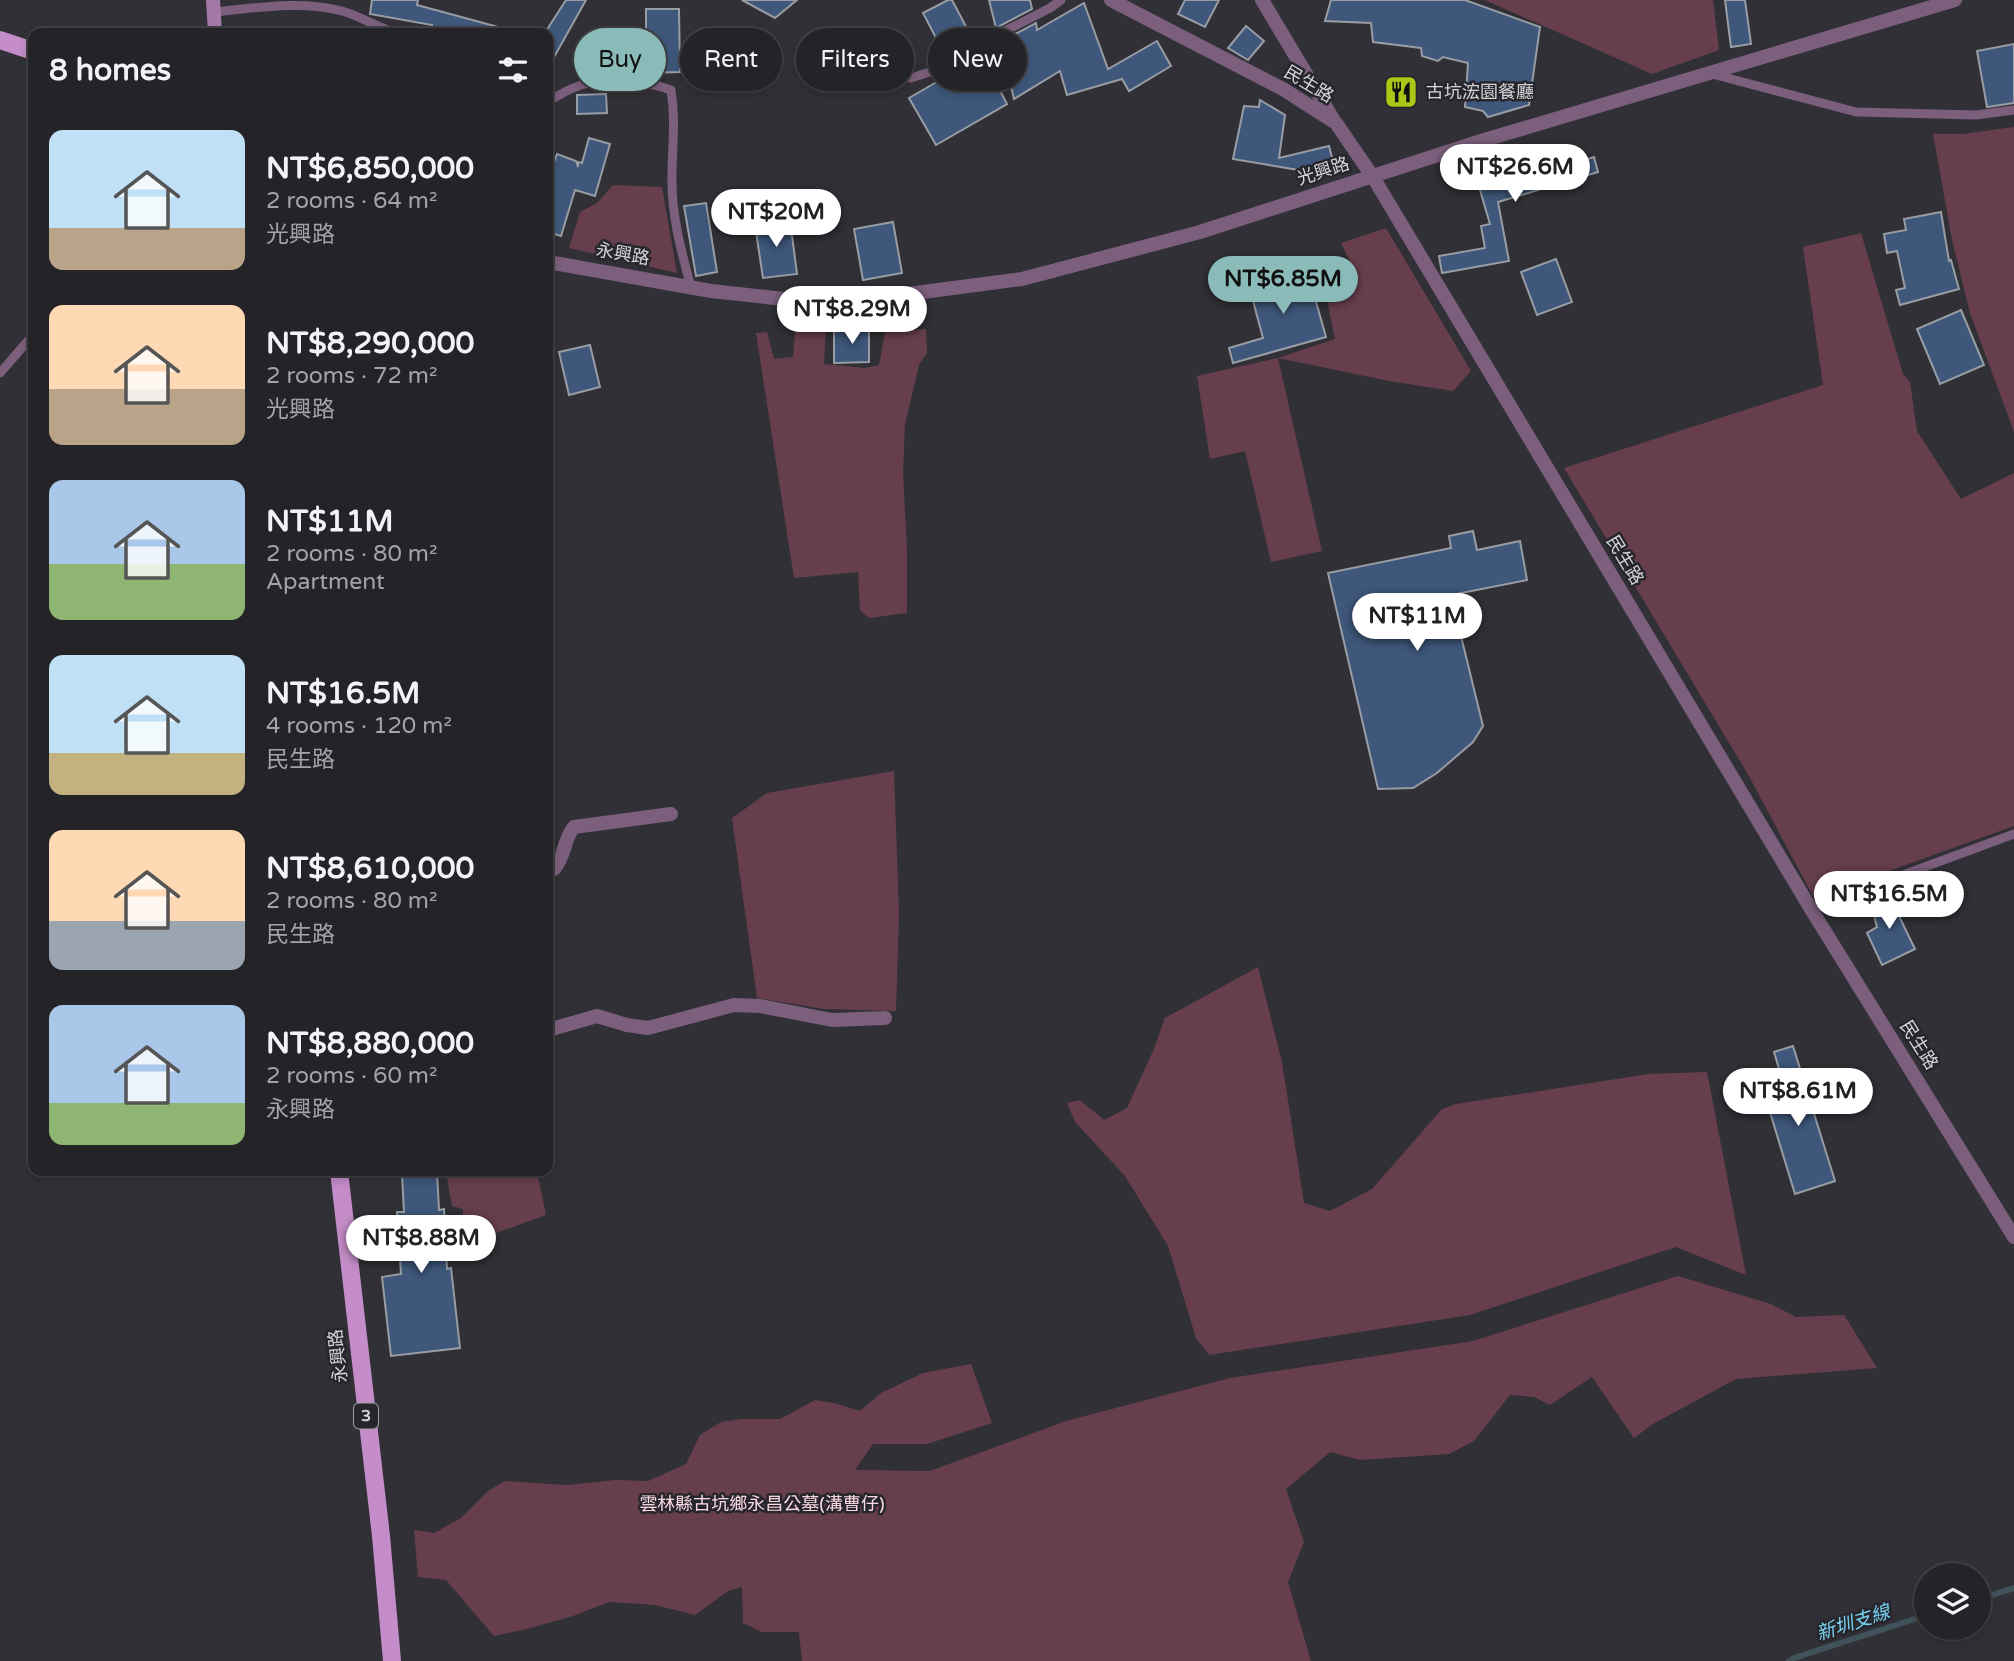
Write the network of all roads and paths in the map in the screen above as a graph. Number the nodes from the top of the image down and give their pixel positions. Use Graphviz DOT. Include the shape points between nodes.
graph roads {
  1 [pos="1061,0"];
  2 [pos="1111,0"];
  3 [pos="1262,0"];
  4 [pos="1955,0"];
  5 [pos="213,6"];
  6 [pos="215,28"];
  7 [pos="379,28"];
  8 [pos="0,40"];
  9 [pos="28,49"];
  10 [pos="1711,74"];
  11 [pos="914,77"];
  12 [pos="553,98"];
  13 [pos="2014,110"];
  14 [pos="1336,123"];
  15 [pos="1373,177"];
  16 [pos="553,263"];
  17 [pos="691,287"];
  18 [pos="28,341"];
  19 [pos="0,373"];
  20 [pos="671,814"];
  21 [pos="2014,834"];
  22 [pos="553,869"];
  23 [pos="1811,909"];
  24 [pos="886,1018"];
  25 [pos="553,1029"];
  26 [pos="341,1176"];
  27 [pos="2014,1237"];
  28 [pos="391,1661"];
  1 -- 11 [label="lane" via="976,46 952,65"];
  2 -- 14 [label="street, 民生路" via="1283,89"];
  3 -- 14 [label="street"];
  4 -- 10 [label="street, 光興路"];
  5 -- 6 [label="street"];
  5 -- 7 [label="lane" via="297,3 343,11"];
  8 -- 9 [label="main road"];
  10 -- 13 [label="lane" via="1856,113 1976,115"];
  10 -- 15 [label="street, 光興路"];
  12 -- 17 [label="lane" via="603,80 671,90 675,118 673,205"];
  14 -- 15 [label="street, 民生路"];
  15 -- 17 [label="street, 光興路" via="1200,232 1022,279 862,298 784,299"];
  15 -- 23 [label="street, 民生路"];
  16 -- 17 [label="street, 永興路"];
  18 -- 19 [label="lane"];
  20 -- 22 [label="street" via="574,827 567,836 563,859"];
  21 -- 23 [label="lane"];
  23 -- 27 [label="street, 民生路"];
  24 -- 25 [label="street" via="832,1020 734,1005 648,1028 597,1016"];
  26 -- 28 [label="main road, 永興路 / 3"];
}
